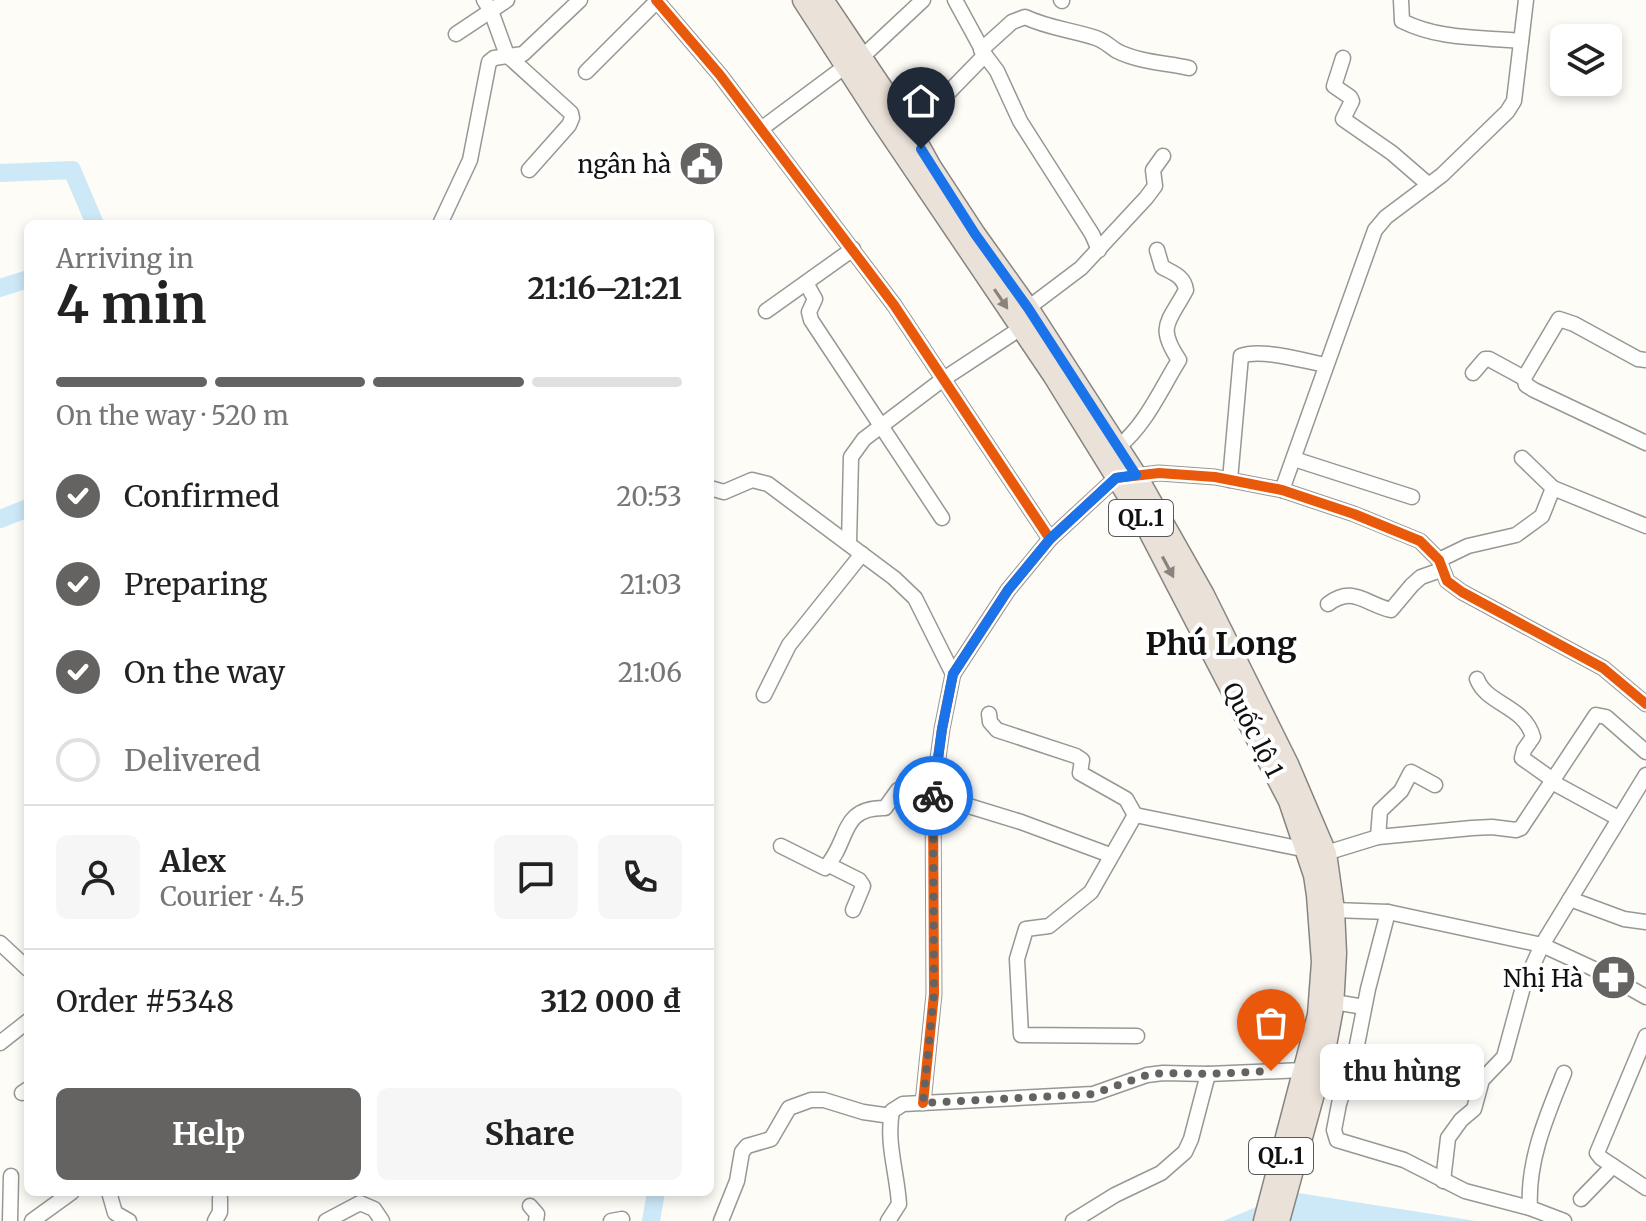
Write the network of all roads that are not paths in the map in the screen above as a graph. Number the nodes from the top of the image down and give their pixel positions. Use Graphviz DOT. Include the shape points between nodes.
graph roads {
  1 [pos="507,0"];
  2 [pos="580,0"];
  3 [pos="657,0"];
  4 [pos="923,0"];
  5 [pos="955,0"];
  6 [pos="1401,0"];
  7 [pos="1526,0"];
  8 [pos="487,5"];
  9 [pos="817,6"];
  10 [pos="456,34"];
  11 [pos="1521,41"];
  12 [pos="983,52"];
  13 [pos="507,55"];
  14 [pos="1343,58"];
  15 [pos="854,61"];
  16 [pos="1189,68"];
  17 [pos="586,72"];
  18 [pos="761,129"];
  19 [pos="911,131"];
  20 [pos="1163,156"];
  21 [pos="529,170"];
  22 [pos="1429,185"];
  23 [pos="442,220"];
  24 [pos="853,249"];
  25 [pos="1099,250"];
  26 [pos="1157,250"];
  27 [pos="806,283"];
  28 [pos="1028,308"];
  29 [pos="766,311"];
  30 [pos="1021,328"];
  31 [pos="1646,360"];
  32 [pos="1326,365"];
  33 [pos="1473,373"];
  34 [pos="1524,378"];
  35 [pos="942,380"];
  36 [pos="883,427"];
  37 [pos="1646,443"];
  38 [pos="1118,447"];
  39 [pos="1522,458"];
  40 [pos="1294,459"];
  41 [pos="1126,477"];
  42 [pos="1230,480"];
  43 [pos="1553,488"];
  44 [pos="714,489"];
  45 [pos="1282,490"];
  46 [pos="1412,497"];
  47 [pos="942,518"];
  48 [pos="1646,526"];
  49 [pos="1050,539"];
  50 [pos="849,544"];
  51 [pos="862,554"];
  52 [pos="1440,565"];
  53 [pos="1328,604"];
  54 [pos="953,674"];
  55 [pos="1477,679"];
  56 [pos="764,695"];
  57 [pos="1646,704"];
  58 [pos="989,714"];
  59 [pos="1646,752"];
  60 [pos="1646,775"];
  61 [pos="1553,781"];
  62 [pos="1435,785"];
  63 [pos="933,793"];
  64 [pos="1632,798"];
  65 [pos="1646,807"];
  66 [pos="1135,815"];
  67 [pos="1618,818"];
  68 [pos="1378,837"];
  69 [pos="781,846"];
  70 [pos="1317,851"];
  71 [pos="1110,855"];
  72 [pos="829,865"];
  73 [pos="1570,899"];
  74 [pos="853,910"];
  75 [pos="1334,910"];
  76 [pos="1388,912"];
  77 [pos="1646,922"];
  78 [pos="0,943"];
  79 [pos="1542,945"];
  80 [pos="24,965"];
  81 [pos="1646,997"];
  82 [pos="1334,1002"];
  83 [pos="1364,1007"];
  84 [pos="24,1024"];
  85 [pos="1137,1036"];
  86 [pos="1646,1036"];
  87 [pos="0,1043"];
  88 [pos="1323,1061"];
  89 [pos="1351,1066"];
  90 [pos="1303,1070"];
  91 [pos="1564,1073"];
  92 [pos="1208,1074"];
  93 [pos="1304,1092"];
  94 [pos="923,1103"];
  95 [pos="891,1116"];
  96 [pos="1613,1166"];
  97 [pos="11,1176"];
  98 [pos="1443,1181"];
  99 [pos="1646,1188"];
  100 [pos="66,1196"];
  101 [pos="110,1196"];
  102 [pos="220,1198"];
  103 [pos="1581,1199"];
  104 [pos="530,1206"];
  105 [pos="1530,1208"];
  106 [pos="10,1221"];
  107 [pos="32,1221"];
  108 [pos="129,1221"];
  109 [pos="215,1221"];
  110 [pos="326,1221"];
  111 [pos="382,1221"];
  112 [pos="536,1221"];
  113 [pos="721,1221"];
  114 [pos="888,1221"];
  115 [pos="1073,1221"];
  116 [pos="1264,1221"];
  117 [pos="1279,1221"];
  118 [pos="1564,1221"];
  1 -- 8 [label="street"];
  2 -- 13 [label="street" via="529,50"];
  3 -- 17 [label="street"];
  3 -- 18 [label="street"];
  4 -- 15 [label="street"];
  5 -- 12 [label="street"];
  6 -- 11 [label="street" via="1402,21 1443,36"];
  7 -- 11 [label="street"];
  8 -- 10 [label="street"];
  8 -- 13 [label="street"];
  9 -- 15 [label="highway, Quốc lộ 1 / QL.1"];
  11 -- 22 [label="street" via="1514,101 1507,112"];
  12 -- 16 [label="street" via="1012,22 1025,17 1095,37 1147,61"];
  12 -- 19 [label="street"];
  12 -- 25 [label="street"];
  13 -- 21 [label="street" via="572,118"];
  13 -- 23 [label="street" via="489,62 470,160"];
  14 -- 22 [label="street" via="1334,86 1352,101 1343,119"];
  15 -- 18 [label="street"];
  15 -- 19 [label="highway, Quốc lộ 1 / QL.1"];
  15 -- 30 [label="highway, Quốc lộ 1 / QL.1, one-way"];
  18 -- 24 [label="street"];
  19 -- 28 [label="highway, Quốc lộ 1 / QL.1"];
  20 -- 25 [label="street" via="1153,170 1155,186"];
  22 -- 32 [label="street" via="1375,230"];
  24 -- 27 [label="street"];
  24 -- 35 [label="street"];
  25 -- 28 [label="street"];
  26 -- 38 [label="street" via="1162,267 1185,284 1165,340 1179,360 1142,421"];
  27 -- 29 [label="street"];
  27 -- 36 [label="street" via="815,299 811,320"];
  28 -- 38 [label="highway, Quốc lộ 1 / QL.1"];
  30 -- 35 [label="street"];
  30 -- 41 [label="highway, Quốc lộ 1 / QL.1"];
  31 -- 34 [label="street" via="1559,319"];
  32 -- 40 [label="street"];
  32 -- 42 [label="street" via="1267,354 1241,356"];
  33 -- 34 [label="street" via="1489,359"];
  34 -- 37 [label="street" via="1534,390"];
  35 -- 36 [label="street"];
  35 -- 49 [label="street"];
  36 -- 47 [label="street"];
  36 -- 50 [label="street" via="864,439 851,457"];
  38 -- 41 [label="highway, Quốc lộ 1 / QL.1"];
  39 -- 43 [label="street"];
  40 -- 45 [label="street"];
  40 -- 46 [label="street"];
  41 -- 42 [label="street" via="1185,474"];
  41 -- 49 [label="street"];
  41 -- 70 [label="highway, Quốc lộ 1 / QL.1" via="1204,595 1288,764"];
  42 -- 45 [label="street"];
  43 -- 48 [label="street"];
  43 -- 52 [label="street" via="1539,518 1516,535 1468,546"];
  44 -- 50 [label="street" via="724,492 759,480"];
  45 -- 52 [label="street" via="1420,541"];
  49 -- 54 [label="street" via="1008,590"];
  50 -- 51 [label="street"];
  51 -- 54 [label="street" via="915,598"];
  51 -- 56 [label="street" via="789,645"];
  52 -- 53 [label="street" via="1421,577 1391,610 1352,595"];
  52 -- 57 [label="street" via="1447,581 1462,592 1603,668"];
  54 -- 63 [label="street"];
  55 -- 61 [label="street" via="1483,691 1516,711 1530,728 1533,737 1522,758"];
  58 -- 66 [label="street" via="997,730 1082,760 1080,773 1126,799"];
  59 -- 61 [label="street" via="1611,721 1596,715"];
  60 -- 64 [label="street"];
  61 -- 67 [label="street"];
  61 -- 68 [label="street" via="1516,830 1492,827"];
  62 -- 68 [label="street" via="1411,772 1380,811"];
  63 -- 71 [label="street"];
  63 -- 72 [label="street" via="898,790 885,808 858,812"];
  63 -- 94 [label="street" via="934,994"];
  64 -- 65 [label="street"];
  64 -- 67 [label="street"];
  66 -- 70 [label="street"];
  66 -- 71 [label="street"];
  67 -- 73 [label="street"];
  68 -- 70 [label="street"];
  69 -- 72 [label="street" via="821,868"];
  70 -- 75 [label="highway, Quốc lộ 1 / QL.1"];
  70 -- 90 [label="highway, Quốc lộ 1 / QL.1" via="1322,962 1318,1015"];
  71 -- 85 [label="street" via="1091,892 1049,926 1026,929 1017,959 1020,1034"];
  72 -- 74 [label="street" via="863,886"];
  73 -- 77 [label="street"];
  73 -- 79 [label="street"];
  75 -- 76 [label="street"];
  75 -- 82 [label="highway, Quốc lộ 1 / QL.1"];
  76 -- 79 [label="street"];
  76 -- 83 [label="street"];
  78 -- 80 [label="street"];
  79 -- 81 [label="street"];
  79 -- 98 [label="street" via="1523,987 1504,1057 1482,1080 1478,1103 1448,1138"];
  82 -- 83 [label="street"];
  82 -- 88 [label="highway, Quốc lộ 1 / QL.1"];
  83 -- 89 [label="street"];
  84 -- 87 [label="street"];
  86 -- 96 [label="street" via="1597,1153"];
  88 -- 89 [label="street"];
  88 -- 93 [label="highway, Quốc lộ 1 / QL.1"];
  89 -- 98 [label="street" via="1334,1130 1337,1140 1404,1160"];
  90 -- 92 [label="street"];
  90 -- 93 [label="highway, Quốc lộ 1 / QL.1"];
  91 -- 105 [label="street" via="1539,1140"];
  92 -- 94 [label="street" via="1147,1075 1093,1094"];
  92 -- 115 [label="street" via="1185,1152 1161,1173"];
  93 -- 116 [label="highway, QL.1"];
  93 -- 117 [label="highway, QL.1"];
  94 -- 95 [label="street" via="903,1104"];
  95 -- 113 [label="street" via="824,1100 794,1104 771,1139 742,1152"];
  95 -- 114 [label="street" via="889,1142 899,1204"];
  96 -- 99 [label="street"];
  96 -- 103 [label="street"];
  97 -- 106 [label="street"];
  98 -- 105 [label="street"];
  100 -- 107 [label="street"];
  101 -- 108 [label="street" via="115,1213"];
  102 -- 109 [label="street"];
  104 -- 112 [label="street"];
  105 -- 118 [label="street"];
  110 -- 111 [label="street" via="360,1203 374,1209"];
}
